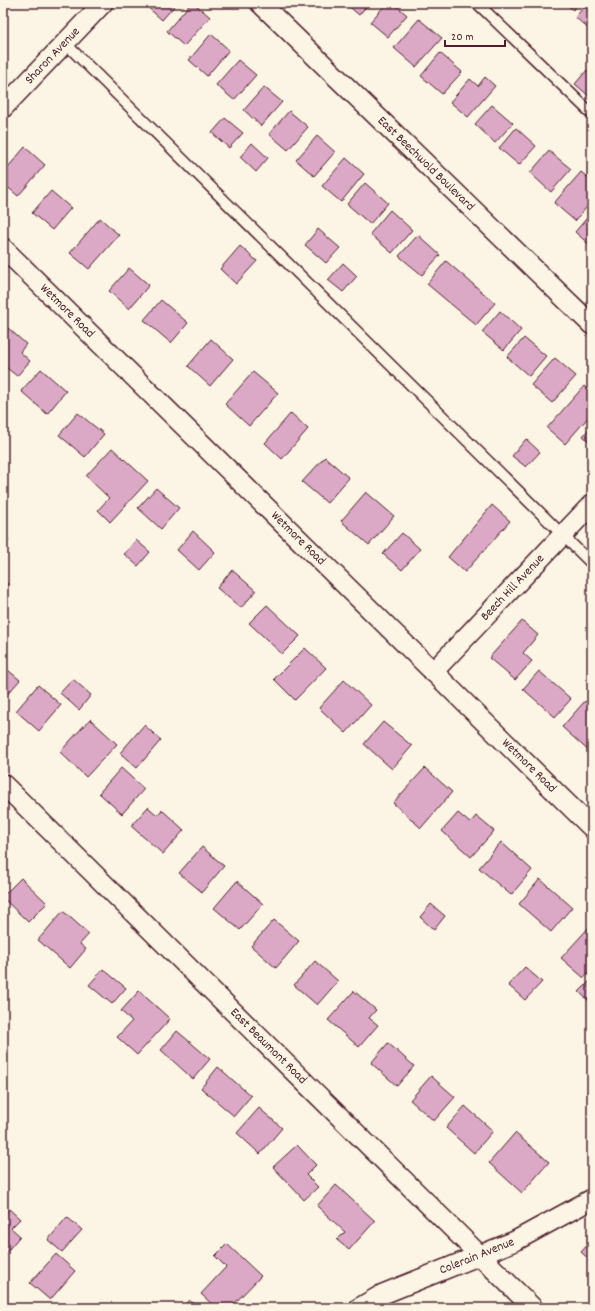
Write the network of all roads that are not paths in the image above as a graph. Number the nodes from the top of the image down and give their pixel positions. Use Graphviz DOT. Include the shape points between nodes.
graph roads {
  1 [pos="103,3"];
  2 [pos="260,3"];
  3 [pos="477,3"];
  4 [pos="65,43"];
  5 [pos="3,108"];
  6 [pos="592,114"];
  7 [pos="3,248"];
  8 [pos="592,325"];
  9 [pos="592,504"];
  10 [pos="562,535"];
  11 [pos="592,564"];
  12 [pos="433,672"];
  13 [pos="3,784"];
  14 [pos="592,828"];
  15 [pos="592,1199"];
  16 [pos="480,1256"];
  17 [pos="359,1308"];
  18 [pos="533,1308"];
  1 -- 4 [label="street, Sharon Avenue"];
  2 -- 8 [label="street, East Beechwold Boulevard"];
  3 -- 6 [label="lane"];
  4 -- 5 [label="street, Sharon Avenue"];
  4 -- 10 [label="lane"];
  7 -- 12 [label="street, Wetmore Road"];
  9 -- 10 [label="street, Beech Hill Avenue"];
  10 -- 11 [label="lane"];
  10 -- 12 [label="street, Beech Hill Avenue"];
  12 -- 14 [label="street, Wetmore Road"];
  13 -- 16 [label="street, East Beaumont Road"];
  15 -- 16 [label="street, Colerain Avenue" via="515,1241"];
  16 -- 17 [label="street, Colerain Avenue" via="382,1294"];
  16 -- 18 [label="street, East Beaumont Road"];
}
